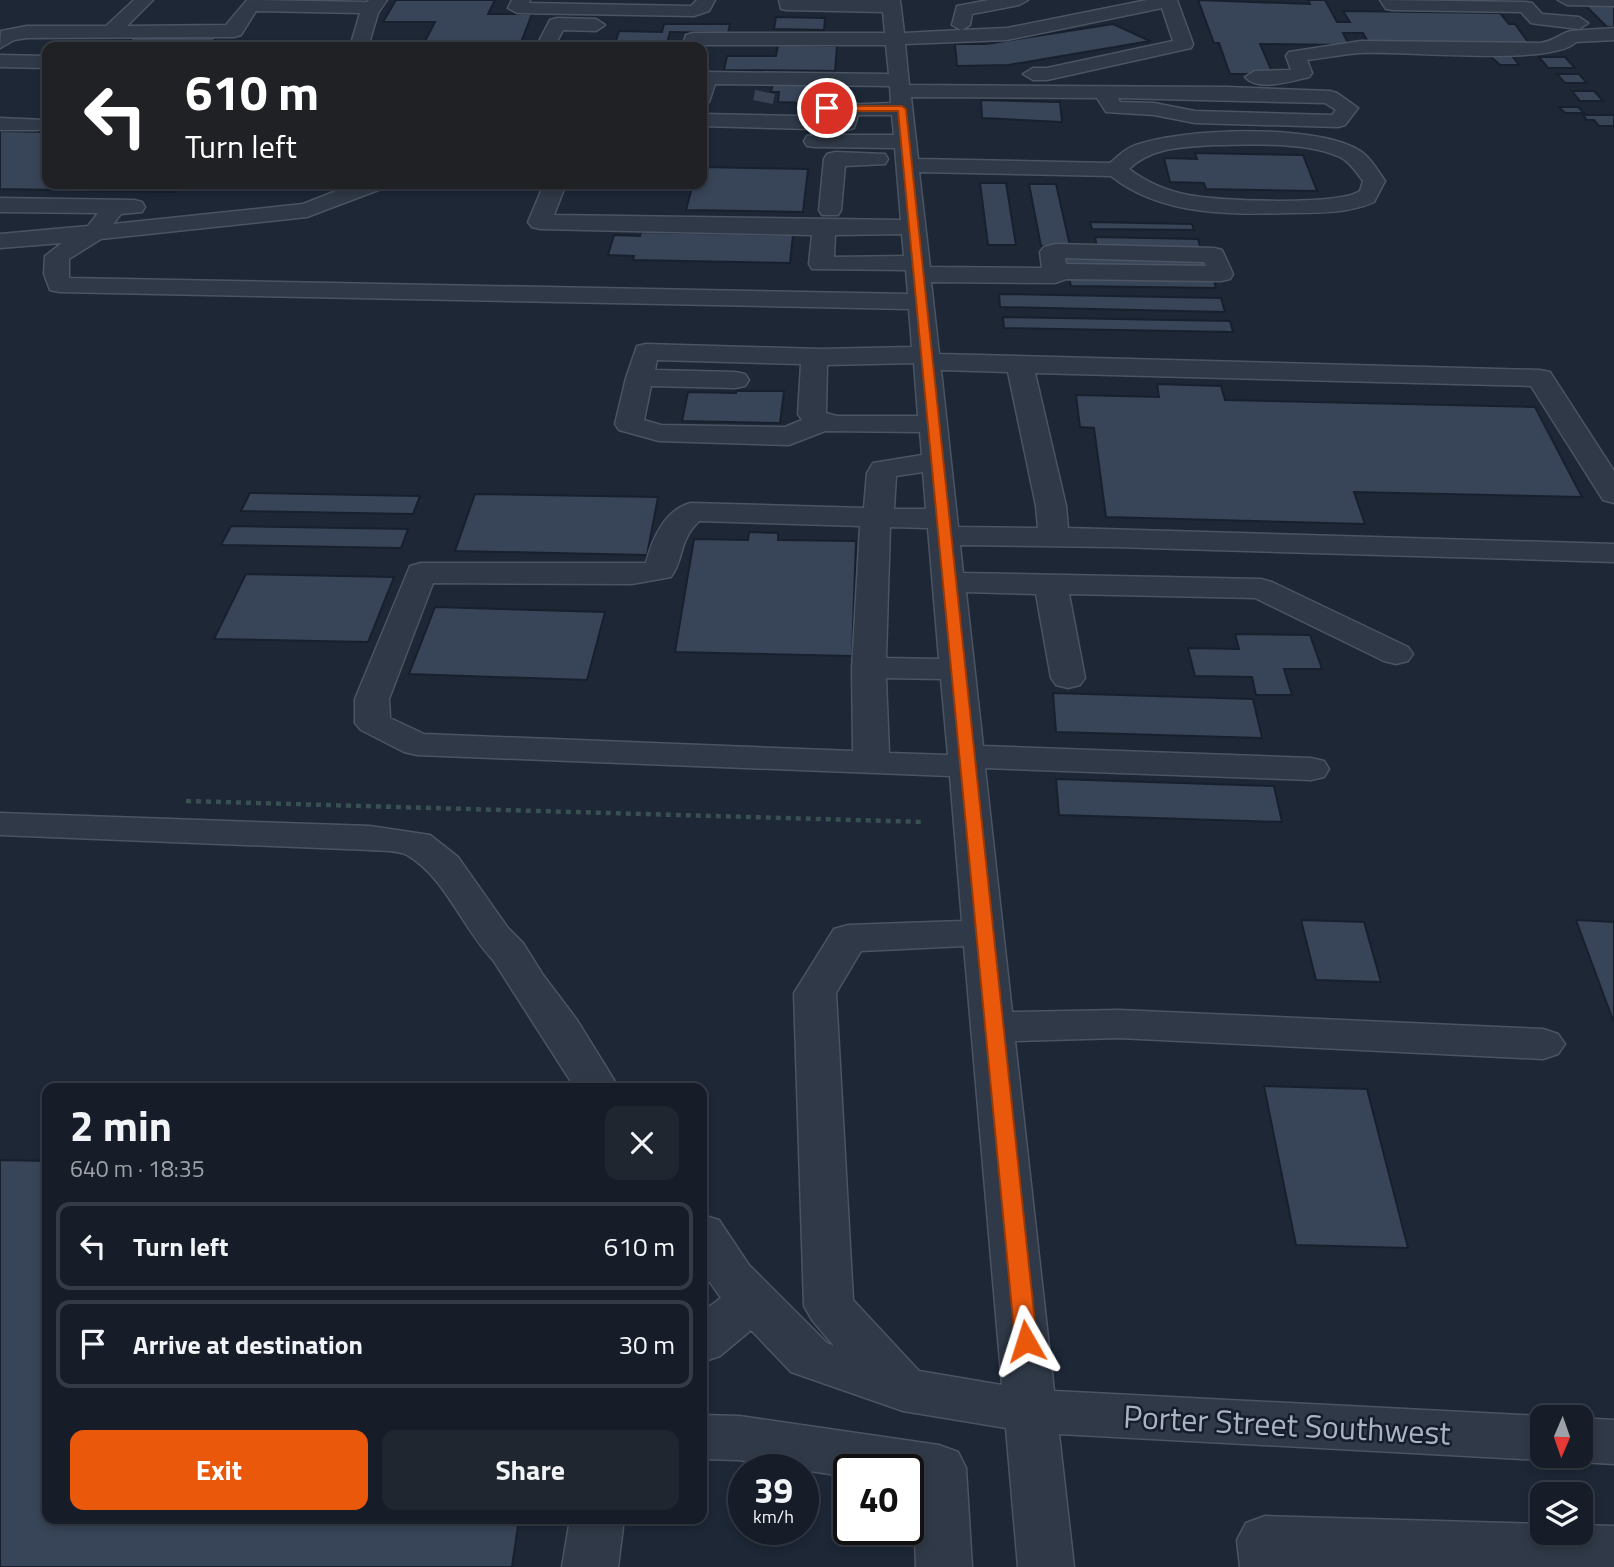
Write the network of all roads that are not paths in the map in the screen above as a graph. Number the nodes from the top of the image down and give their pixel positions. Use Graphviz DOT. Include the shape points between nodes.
graph roads {
  1 [pos="144,0"];
  2 [pos="521,0"];
  3 [pos="788,0"];
  4 [pos="1019,0"];
  5 [pos="1083,0"];
  6 [pos="1389,0"];
  7 [pos="1558,0"];
  8 [pos="1567,0"];
  9 [pos="1614,0"];
  10 [pos="1105,1"];
  11 [pos="1168,1"];
  12 [pos="253,3"];
  13 [pos="376,4"];
  14 [pos="891,4"];
  15 [pos="700,5"];
  16 [pos="563,11"];
  17 [pos="955,31"];
  18 [pos="1587,31"];
  19 [pos="1614,34"];
  20 [pos="111,37"];
  21 [pos="230,39"];
  22 [pos="894,39"];
  23 [pos="0,42"];
  24 [pos="360,42"];
  25 [pos="548,42"];
  26 [pos="692,42"];
  27 [pos="0,61"];
  28 [pos="42,62"];
  29 [pos="932,72"];
  30 [pos="1047,74"];
  31 [pos="848,80"];
  32 [pos="707,83"];
  33 [pos="1104,92"];
  34 [pos="764,95"];
  35 [pos="707,106"];
  36 [pos="849,109"];
  37 [pos="805,116"];
  38 [pos="903,117"];
  39 [pos="707,120"];
  40 [pos="0,124"];
  41 [pos="38,124"];
  42 [pos="707,138"];
  43 [pos="1116,170"];
  44 [pos="360,189"];
  45 [pos="553,189"];
  46 [pos="62,206"];
  47 [pos="2,207"];
  48 [pos="114,207"];
  49 [pos="827,219"];
  50 [pos="913,227"];
  51 [pos="155,228"];
  52 [pos="95,233"];
  53 [pos="18,239"];
  54 [pos="57,256"];
  55 [pos="1055,271"];
  56 [pos="918,280"];
  57 [pos="925,359"];
  58 [pos="1020,365"];
  59 [pos="816,369"];
  60 [pos="822,422"];
  61 [pos="932,424"];
  62 [pos="936,462"];
  63 [pos="1614,494"];
  64 [pos="878,517"];
  65 [pos="943,527"];
  66 [pos="1054,538"];
  67 [pos="1614,553"];
  68 [pos="948,582"];
  69 [pos="1051,585"];
  70 [pos="1396,654"];
  71 [pos="869,668"];
  72 [pos="957,669"];
  73 [pos="1068,678"];
  74 [pos="967,761"];
  75 [pos="871,763"];
  76 [pos="1311,769"];
  77 [pos="0,824"];
  78 [pos="984,932"];
  79 [pos="994,1027"];
  80 [pos="1542,1044"];
  81 [pos="594,1083"];
  82 [pos="707,1240"];
  83 [pos="755,1301"];
  84 [pos="707,1337"];
  85 [pos="904,1390"];
  86 [pos="1033,1411"];
  87 [pos="707,1437"];
  88 [pos="1530,1437"];
  89 [pos="1593,1441"];
  90 [pos="1614,1442"];
  91 [pos="596,1524"];
  92 [pos="1614,1550"];
  93 [pos="590,1567"];
  94 [pos="944,1567"];
  95 [pos="1046,1567"];
  96 [pos="1268,1567"];
  1 -- 20 [label="street"];
  2 -- 16 [label="street" via="517,8"];
  3 -- 14 [label="street" via="787,5"];
  4 -- 17 [label="street" via="963,10"];
  5 -- 10 [label="street"];
  6 -- 18 [label="street" via="1392,5 1526,7 1536,19"];
  7 -- 18 [label="street"];
  8 -- 9 [label="street"];
  10 -- 11 [label="lane"];
  10 -- 17 [label="street"];
  11 -- 17 [label="street" via="1007,34"];
  11 -- 30 [label="street" via="1184,44"];
  12 -- 13 [label="street"];
  12 -- 21 [label="street"];
  13 -- 24 [label="street"];
  14 -- 22 [label="street"];
  15 -- 16 [label="street" via="605,25"];
  16 -- 25 [label="street"];
  17 -- 22 [label="street"];
  17 -- 30 [label="street" via="958,66"];
  18 -- 19 [label="street"];
  18 -- 30 [label="street" via="1563,45 1540,49 1361,47 1296,56 1302,73 1280,78"];
  20 -- 21 [label="street"];
  20 -- 23 [label="street" via="27,32 8,35"];
  22 -- 26 [label="street"];
  22 -- 38 [label="street"];
  27 -- 28 [label="street"];
  29 -- 38 [label="street"];
  31 -- 34 [label="street"];
  31 -- 36 [label="street"];
  31 -- 38 [label="street"];
  32 -- 34 [label="street"];
  33 -- 33 [label="street" via="1330,97 1348,108 1338,121 1195,117 1113,108"];
  33 -- 38 [label="street"];
  34 -- 35 [label="street"];
  34 -- 37 [label="street"];
  36 -- 37 [label="street" via="847,124"];
  36 -- 38 [label="street"];
  37 -- 39 [label="street"];
  38 -- 42 [label="street"];
  38 -- 43 [label="street"];
  38 -- 49 [label="street" via="835,159"];
  38 -- 50 [label="street"];
  40 -- 41 [label="street"];
  43 -- 43 [label="street" via="1130,183 1158,194 1234,205 1342,205 1367,198 1374,181 1352,154 1327,147 1248,140 1169,143 1141,150"];
  44 -- 51 [label="street" via="307,210"];
  45 -- 49 [label="street" via="540,222"];
  46 -- 47 [label="street"];
  46 -- 48 [label="street"];
  46 -- 53 [label="street"];
  48 -- 51 [label="street" via="169,208"];
  48 -- 52 [label="street"];
  49 -- 50 [label="street"];
  49 -- 56 [label="street" via="821,264"];
  50 -- 56 [label="street"];
  51 -- 52 [label="street"];
  52 -- 53 [label="street"];
  52 -- 54 [label="street"];
  53 -- 54 [label="street"];
  54 -- 56 [label="street" via="59,285"];
  55 -- 55 [label="street" via="1216,276 1221,274 1214,255 1056,251 1052,252"];
  55 -- 56 [label="street" via="1052,276"];
  56 -- 57 [label="street"];
  57 -- 58 [label="street"];
  57 -- 59 [label="street"];
  57 -- 61 [label="street"];
  58 -- 63 [label="street" via="1540,378"];
  58 -- 66 [label="street"];
  59 -- 60 [label="street" via="811,414"];
  59 -- 60 [label="street" via="646,352 629,424 659,433 789,436"];
  60 -- 61 [label="street"];
  61 -- 62 [label="street"];
  62 -- 64 [label="street" via="883,469"];
  62 -- 65 [label="street"];
  64 -- 65 [label="street"];
  64 -- 71 [label="street"];
  64 -- 75 [label="street" via="691,512 666,540 660,570 632,574 421,573 372,699 373,723 417,744"];
  65 -- 66 [label="street"];
  65 -- 68 [label="street"];
  66 -- 67 [label="street"];
  68 -- 69 [label="street"];
  68 -- 72 [label="street"];
  69 -- 70 [label="street" via="1261,589"];
  69 -- 73 [label="street"];
  71 -- 72 [label="street"];
  71 -- 75 [label="street"];
  72 -- 74 [label="street"];
  74 -- 75 [label="street"];
  74 -- 76 [label="street"];
  74 -- 78 [label="street"];
  77 -- 81 [label="street" via="416,843 444,866 509,952"];
  78 -- 79 [label="street"];
  78 -- 85 [label="street" via="848,939 815,993 829,1306"];
  79 -- 80 [label="street" via="1119,1024"];
  79 -- 86 [label="street"];
  82 -- 83 [label="street, Porter Street Southwest" via="732,1278"];
  83 -- 84 [label="street"];
  83 -- 85 [label="street, Porter Street Southwest" via="810,1358"];
  85 -- 86 [label="street, Porter Street Southwest"];
  86 -- 88 [label="street, Porter Street Southwest"];
  86 -- 95 [label="street"];
  87 -- 94 [label="street" via="940,1468"];
  89 -- 90 [label="street"];
  91 -- 93 [label="street"];
  92 -- 96 [label="street" via="1265,1540"];
}
